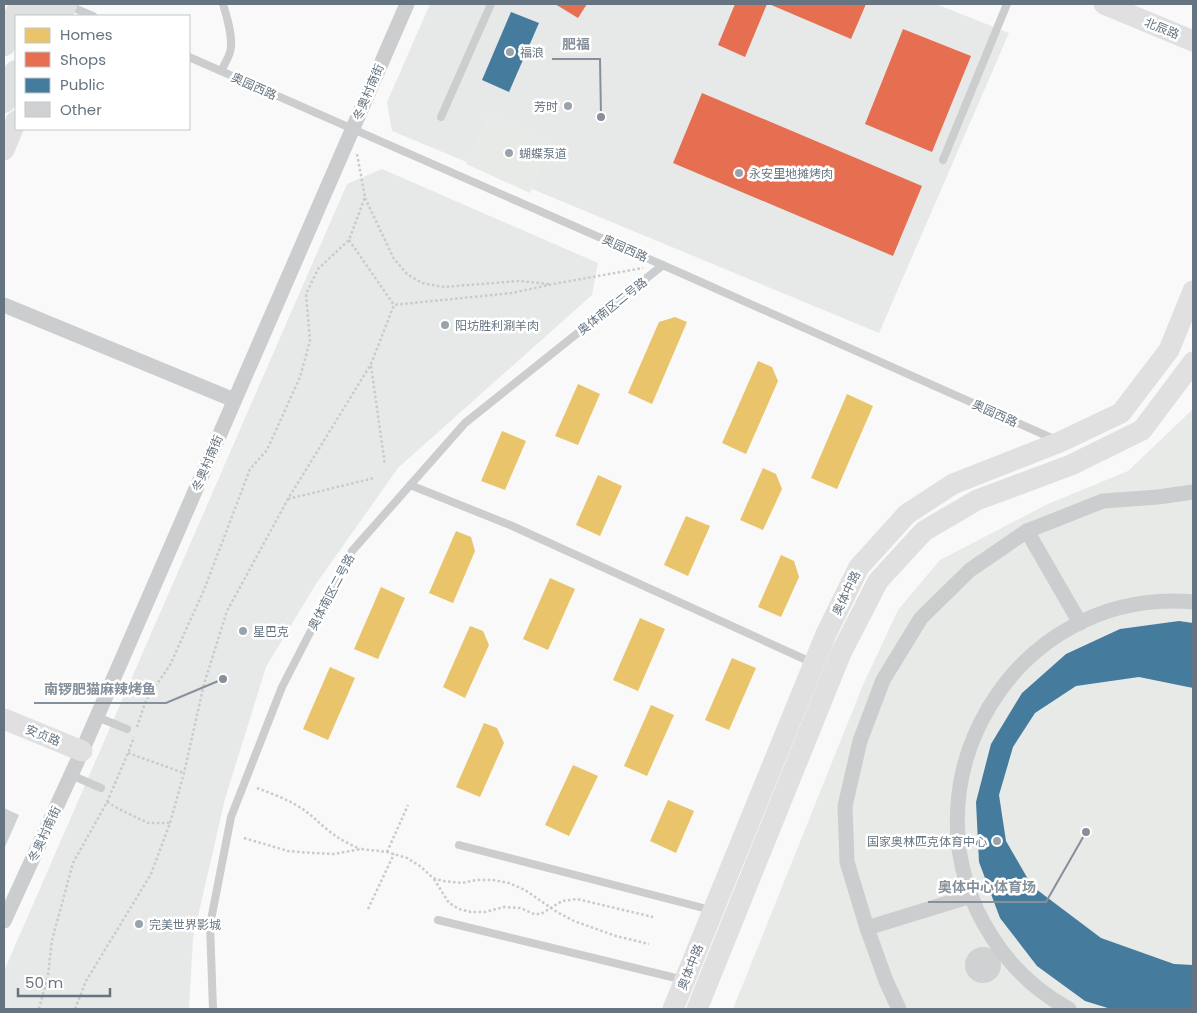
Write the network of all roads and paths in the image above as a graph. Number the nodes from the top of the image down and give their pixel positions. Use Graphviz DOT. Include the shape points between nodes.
graph roads {
  1 [pos="223,4"];
  2 [pos="407,4"];
  3 [pos="491,4"];
  4 [pos="1007,4"];
  5 [pos="1104,4"];
  6 [pos="61,6"];
  7 [pos="42,15"];
  8 [pos="90,15"];
  9 [pos="15,18"];
  10 [pos="1193,41"];
  11 [pos="4,44"];
  12 [pos="190,57"];
  13 [pos="221,71"];
  14 [pos="15,74"];
  15 [pos="4,101"];
  16 [pos="441,117"];
  17 [pos="15,123"];
  18 [pos="352,128"];
  19 [pos="4,150"];
  20 [pos="943,160"];
  21 [pos="365,197"];
  22 [pos="349,240"];
  23 [pos="663,265"];
  24 [pos="553,284"];
  25 [pos="1193,292"];
  26 [pos="4,305"];
  27 [pos="394,305"];
  28 [pos="1169,350"];
  29 [pos="1193,362"];
  30 [pos="371,364"];
  31 [pos="234,400"];
  32 [pos="1060,442"];
  33 [pos="385,465"];
  34 [pos="374,478"];
  35 [pos="410,485"];
  36 [pos="1193,492"];
  37 [pos="288,499"];
  38 [pos="1027,531"];
  39 [pos="1193,602"];
  40 [pos="1080,623"];
  41 [pos="814,663"];
  42 [pos="97,717"];
  43 [pos="4,719"];
  44 [pos="137,727"];
  45 [pos="127,729"];
  46 [pos="134,735"];
  47 [pos="82,751"];
  48 [pos="128,753"];
  49 [pos="184,773"];
  50 [pos="71,775"];
  51 [pos="101,788"];
  52 [pos="257,788"];
  53 [pos="107,802"];
  54 [pos="408,805"];
  55 [pos="170,823"];
  56 [pos="244,838"];
  57 [pos="459,845"];
  58 [pos="361,849"];
  59 [pos="387,852"];
  60 [pos="394,854"];
  61 [pos="433,878"];
  62 [pos="971,896"];
  63 [pos="368,909"];
  64 [pos="713,910"];
  65 [pos="654,917"];
  66 [pos="438,920"];
  67 [pos="4,921"];
  68 [pos="867,928"];
  69 [pos="649,944"];
  70 [pos="684,980"];
  71 [pos="39,1009"];
  72 [pos="75,1009"];
  73 [pos="213,1009"];
  74 [pos="673,1009"];
  75 [pos="697,1009"];
  76 [pos="899,1009"];
  77 [pos="1069,1009"];
  1 -- 13 [label="lane" via="231,36 231,51"];
  2 -- 18 [label="street, 冬奥村南街"];
  3 -- 16 [label="lane"];
  4 -- 20 [label="lane"];
  5 -- 10 [label="main road, 北辰路"];
  6 -- 7 [label="main road"];
  6 -- 8 [label="lane"];
  9 -- 11 [label="main road"];
  12 -- 13 [label="lane, 奥园西路"];
  13 -- 18 [label="lane, 奥园西路"];
  14 -- 15 [label="main road"];
  17 -- 19 [label="main road"];
  18 -- 21 [label="path"];
  18 -- 23 [label="lane, 奥园西路"];
  18 -- 31 [label="street, 冬奥村南街"];
  21 -- 22 [label="path"];
  21 -- 24 [label="path" via="394,259 407,274 422,283 444,287 518,281"];
  22 -- 27 [label="path"];
  22 -- 44 [label="path" via="318,269 306,294 310,341 300,377 267,450 250,469 204,590 170,665 146,700"];
  23 -- 24 [label="path"];
  23 -- 32 [label="lane, 奥园西路"];
  23 -- 35 [label="lane, 奥体南区二号路" via="465,423"];
  24 -- 27 [label="path" via="512,293"];
  25 -- 28 [label="main road, 奥体中路"];
  26 -- 31 [label="street"];
  27 -- 30 [label="path"];
  28 -- 29 [label="street"];
  28 -- 32 [label="main road, 奥体中路" via="1121,413"];
  29 -- 75 [label="main road, 奥体中路" via="1142,430 1071,465 978,500 924,531 878,580 841,653"];
  30 -- 33 [label="path"];
  30 -- 37 [label="path"];
  31 -- 42 [label="street, 冬奥村南街"];
  32 -- 41 [label="main road, 奥体中路" via="953,484 907,514 858,567"];
  34 -- 37 [label="path"];
  35 -- 41 [label="lane" via="510,525"];
  35 -- 73 [label="lane, 奥体南区二号路" via="352,551 282,687 232,817 210,925"];
  36 -- 38 [label="street" via="1158,498 1103,500"];
  37 -- 49 [label="path" via="227,611 204,684"];
  38 -- 40 [label="street"];
  38 -- 68 [label="street" via="970,570 921,618 883,680 860,741 845,806 847,862"];
  39 -- 40 [label="street" via="1129,606"];
  40 -- 62 [label="street" via="1058,635 1020,666 989,705 968,750 958,799 957,824 959,848"];
  41 -- 64 [label="main road, 奥体中路"];
  42 -- 45 [label="lane"];
  42 -- 47 [label="street, 冬奥村南街"];
  43 -- 47 [label="main road, 安贞路"];
  46 -- 48 [label="path"];
  47 -- 50 [label="street, 冬奥村南街"];
  48 -- 49 [label="path"];
  48 -- 53 [label="path"];
  49 -- 55 [label="path"];
  50 -- 51 [label="lane"];
  50 -- 67 [label="street, 冬奥村南街"];
  52 -- 58 [label="path" via="296,805 332,834"];
  53 -- 55 [label="path" via="148,823"];
  53 -- 71 [label="path" via="73,863 52,940 48,975"];
  54 -- 59 [label="path"];
  55 -- 72 [label="path" via="151,874 86,981"];
  56 -- 58 [label="path" via="288,851 312,854"];
  57 -- 64 [label="lane"];
  58 -- 59 [label="path"];
  59 -- 60 [label="path"];
  60 -- 61 [label="path" via="407,858"];
  60 -- 63 [label="path"];
  61 -- 65 [label="path" via="449,903 471,912 485,912 504,906 540,914 562,901 577,898"];
  61 -- 69 [label="path" via="462,883 476,880 509,883 574,921"];
  62 -- 68 [label="street"];
  62 -- 77 [label="street" via="987,929 1008,959 1033,985"];
  64 -- 70 [label="main road, 奥体中路"];
  66 -- 70 [label="lane"];
  68 -- 76 [label="street"];
  70 -- 74 [label="main road, 奥体中路"];
}
